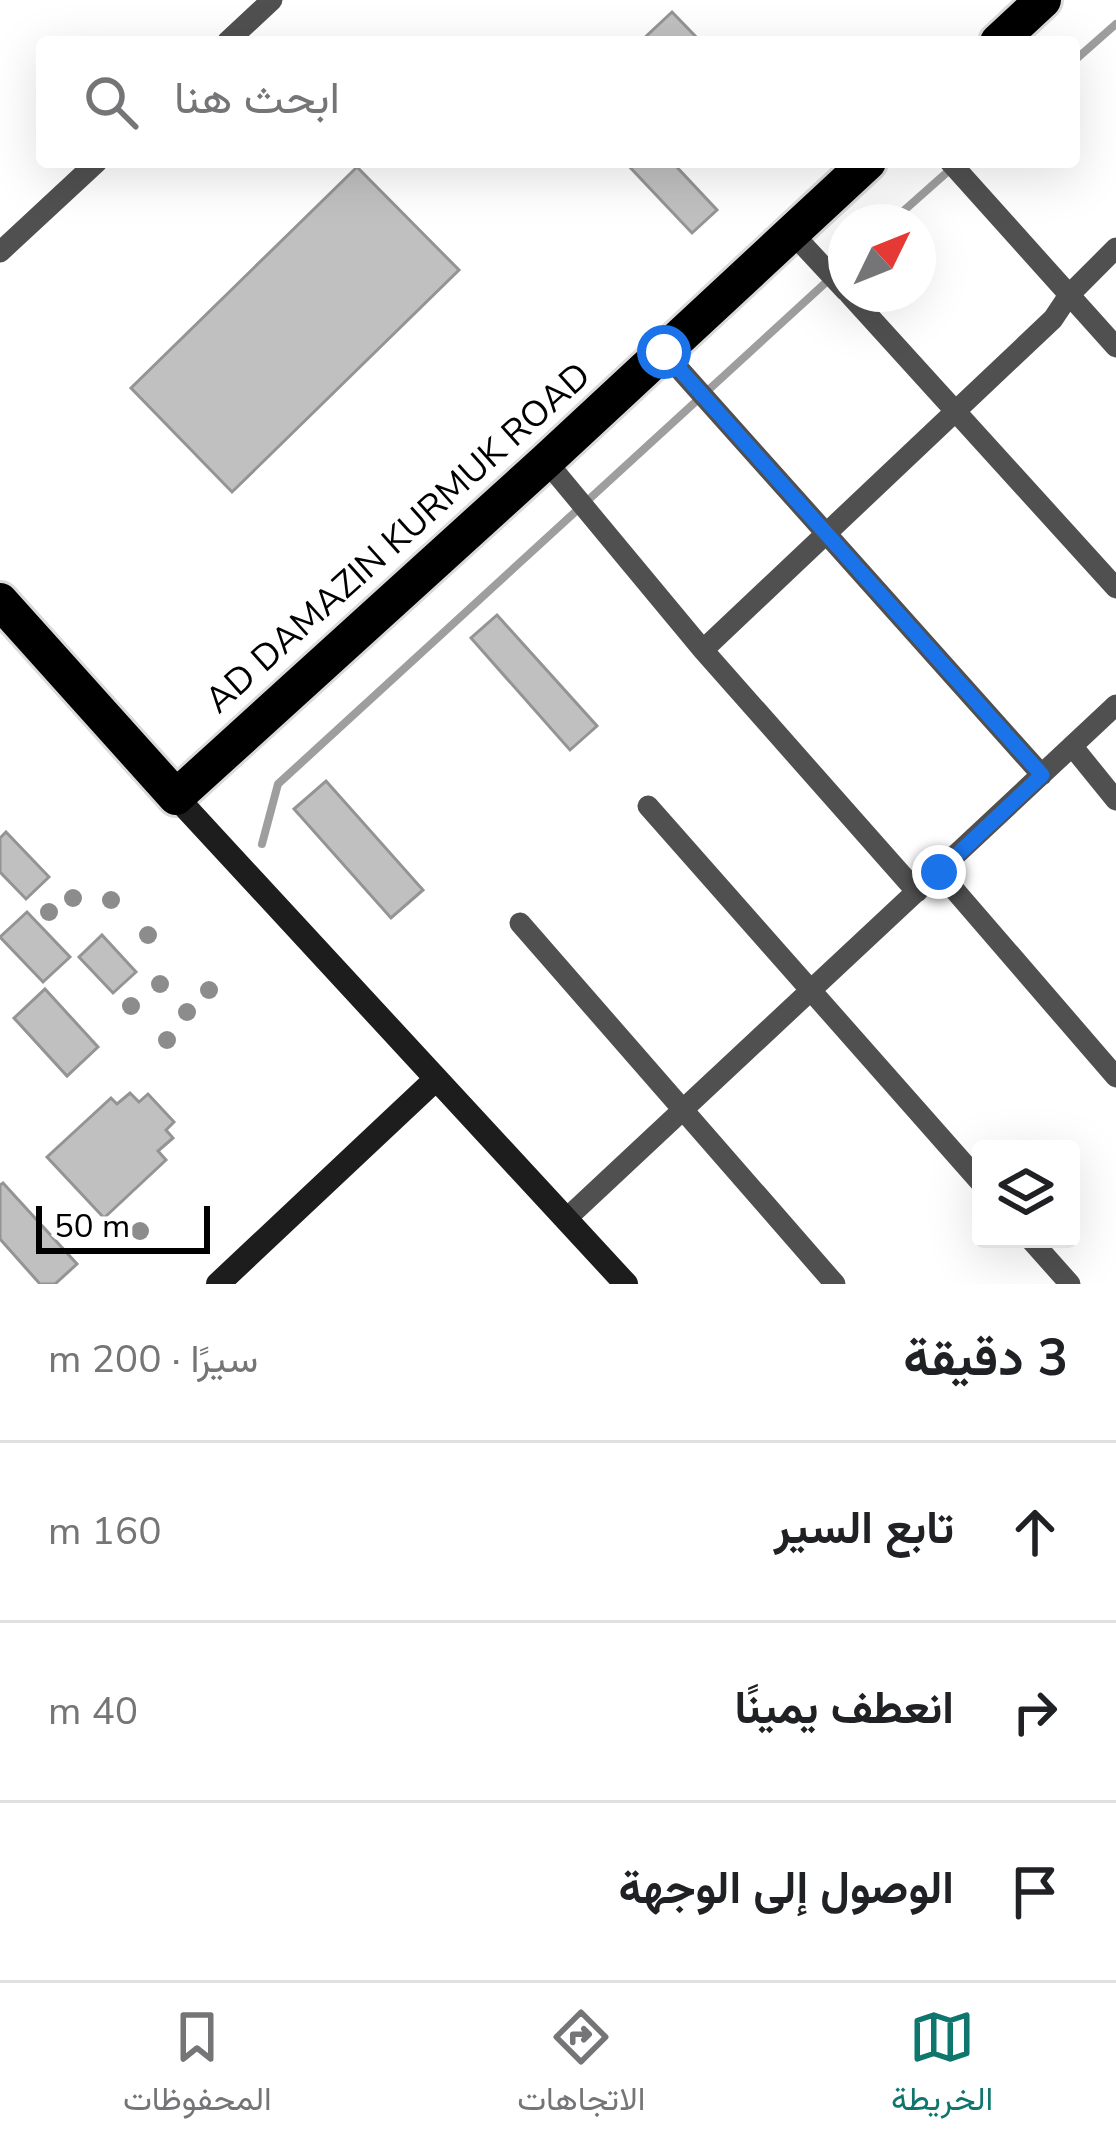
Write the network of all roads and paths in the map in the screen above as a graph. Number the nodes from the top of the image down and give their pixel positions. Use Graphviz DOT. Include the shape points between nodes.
graph roads {
  1 [pos="272,0"];
  2 [pos="1043,0"];
  3 [pos="233,36"];
  4 [pos="1004,36"];
  5 [pos="91,168"];
  6 [pos="861,168"];
  7 [pos="955,168"];
  8 [pos="792,232"];
  9 [pos="1116,248"];
  10 [pos="0,252"];
  11 [pos="828,272"];
  12 [pos="1069,295"];
  13 [pos="865,312"];
  14 [pos="1116,347"];
  15 [pos="664,352"];
  16 [pos="955,410"];
  17 [pos="546,461"];
  18 [pos="826,532"];
  19 [pos="1116,588"];
  20 [pos="0,602"];
  21 [pos="703,650"];
  22 [pos="1116,705"];
  23 [pos="1072,746"];
  24 [pos="1042,775"];
  25 [pos="176,797"];
  26 [pos="1116,800"];
  27 [pos="647,806"];
  28 [pos="939,872"];
  29 [pos="917,892"];
  30 [pos="520,923"];
  31 [pos="812,991"];
  32 [pos="1116,1077"];
  33 [pos="436,1079"];
  34 [pos="682,1112"];
  35 [pos="972,1174"];
  36 [pos="566,1219"];
  37 [pos="1038,1248"];
  38 [pos="218,1284"];
  39 [pos="626,1284"];
  40 [pos="835,1284"];
  41 [pos="1070,1284"];
  1 -- 3 [label="street"];
  2 -- 4 [label="highway"];
  5 -- 10 [label="street"];
  6 -- 8 [label="highway, AD DAMAZIN KURMUK ROAD"];
  7 -- 12 [label="street"];
  8 -- 11 [label="street"];
  8 -- 15 [label="highway, AD DAMAZIN KURMUK ROAD"];
  9 -- 12 [label="street"];
  12 -- 14 [label="street"];
  12 -- 16 [label="street" via="1053,320"];
  13 -- 16 [label="street"];
  15 -- 17 [label="highway, AD DAMAZIN KURMUK ROAD"];
  15 -- 18 [label="street"];
  16 -- 18 [label="street"];
  16 -- 19 [label="street"];
  17 -- 21 [label="street"];
  17 -- 25 [label="highway, AD DAMAZIN KURMUK ROAD"];
  18 -- 21 [label="street"];
  18 -- 24 [label="street"];
  20 -- 25 [label="highway"];
  21 -- 29 [label="street"];
  22 -- 23 [label="street"];
  23 -- 24 [label="street"];
  23 -- 26 [label="street"];
  24 -- 28 [label="street"];
  25 -- 33 [label="street"];
  27 -- 31 [label="street"];
  28 -- 29 [label="street"];
  28 -- 32 [label="street"];
  29 -- 31 [label="street"];
  30 -- 34 [label="street"];
  31 -- 34 [label="street"];
  31 -- 35 [label="street"];
  33 -- 36 [label="street"];
  33 -- 38 [label="street"];
  34 -- 36 [label="street"];
  34 -- 40 [label="street"];
  36 -- 39 [label="street"];
  37 -- 41 [label="street"];
}
